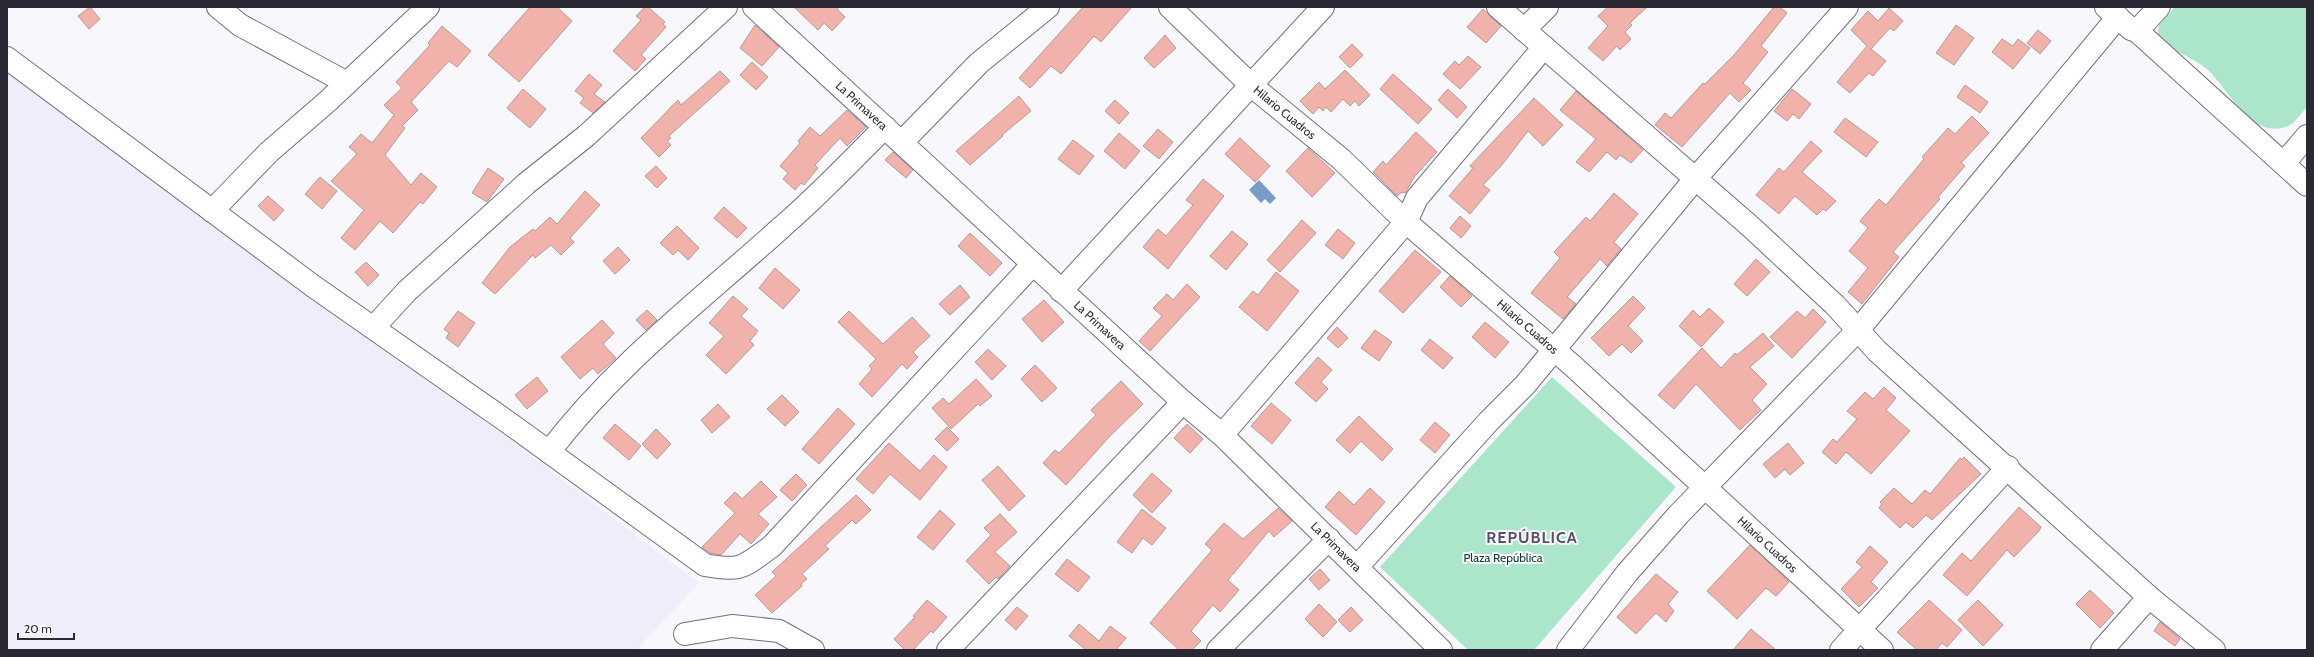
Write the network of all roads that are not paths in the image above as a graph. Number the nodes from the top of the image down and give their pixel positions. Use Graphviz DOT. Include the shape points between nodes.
graph roads {
  1 [pos="218,7"];
  2 [pos="428,7"];
  3 [pos="726,7"];
  4 [pos="754,7"];
  5 [pos="1048,7"];
  6 [pos="1170,7"];
  7 [pos="1323,7"];
  8 [pos="1498,7"];
  9 [pos="1547,7"];
  10 [pos="1846,7"];
  11 [pos="2159,7"];
  12 [pos="2112,12"];
  13 [pos="1524,30"];
  14 [pos="2137,31"];
  15 [pos="1544,48"];
  16 [pos="7,58"];
  17 [pos="347,83"];
  18 [pos="1252,86"];
  19 [pos="885,127"];
  20 [pos="2307,136"];
  21 [pos="902,142"];
  22 [pos="2284,163"];
  23 [pos="1695,179"];
  24 [pos="2307,185"];
  25 [pos="212,211"];
  26 [pos="1406,222"];
  27 [pos="1033,264"];
  28 [pos="1061,291"];
  29 [pos="373,328"];
  30 [pos="1858,330"];
  31 [pos="1554,350"];
  32 [pos="1183,402"];
  33 [pos="1222,435"];
  34 [pos="549,452"];
  35 [pos="2008,467"];
  36 [pos="1705,487"];
  37 [pos="1329,539"];
  38 [pos="1357,566"];
  39 [pos="2149,597"];
  40 [pos="1860,631"];
  41 [pos="685,633"];
  42 [pos="813,650"];
  43 [pos="948,650"];
  44 [pos="1218,650"];
  45 [pos="1440,650"];
  46 [pos="1568,650"];
  47 [pos="1842,650"];
  48 [pos="1882,650"];
  49 [pos="2102,650"];
  50 [pos="2214,650"];
  1 -- 17 [label="street" via="240,25"];
  2 -- 17 [label="street"];
  3 -- 29 [label="street" via="586,136 527,183 407,290"];
  4 -- 19 [label="street, La Primavera"];
  5 -- 21 [label="street" via="979,62"];
  6 -- 18 [label="street, Hilario Cuadros"];
  7 -- 18 [label="street"];
  8 -- 13 [label="street"];
  9 -- 13 [label="street"];
  10 -- 23 [label="street"];
  11 -- 14 [label="street"];
  12 -- 14 [label="street" via="2131,29"];
  12 -- 30 [label="street"];
  13 -- 15 [label="street"];
  14 -- 22 [label="street"];
  15 -- 23 [label="street"];
  15 -- 26 [label="street" via="1416,198"];
  16 -- 25 [label="street"];
  17 -- 25 [label="street" via="268,152"];
  18 -- 26 [label="street, Hilario Cuadros" via="1341,159"];
  18 -- 28 [label="street"];
  19 -- 21 [label="street, La Primavera"];
  19 -- 34 [label="street" via="784,226 696,300 624,366 584,408"];
  20 -- 22 [label="street"];
  21 -- 27 [label="street, La Primavera"];
  22 -- 24 [label="street"];
  23 -- 30 [label="street" via="1751,227"];
  23 -- 31 [label="street"];
  25 -- 29 [label="street"];
  26 -- 31 [label="street, Hilario Cuadros"];
  26 -- 33 [label="street"];
  27 -- 28 [label="street, La Primavera"];
  27 -- 34 [label="street" via="772,546 743,567 726,569 705,565"];
  28 -- 32 [label="street, La Primavera"];
  29 -- 34 [label="street"];
  30 -- 35 [label="street" via="1877,351"];
  30 -- 36 [label="street"];
  31 -- 36 [label="street, Hilario Cuadros"];
  31 -- 38 [label="street" via="1525,385"];
  32 -- 33 [label="street, La Primavera"];
  32 -- 43 [label="street"];
  33 -- 37 [label="street, La Primavera"];
  35 -- 39 [label="street"];
  35 -- 40 [label="street"];
  36 -- 40 [label="street, Hilario Cuadros"];
  36 -- 46 [label="street" via="1627,573"];
  37 -- 38 [label="street, La Primavera"];
  37 -- 44 [label="street"];
  38 -- 45 [label="street, La Primavera"];
  39 -- 49 [label="street"];
  39 -- 50 [label="street"];
  40 -- 47 [label="street"];
  40 -- 48 [label="street, Hilario Cuadros"];
  41 -- 42 [label="street" via="732,626 779,631"];
}
